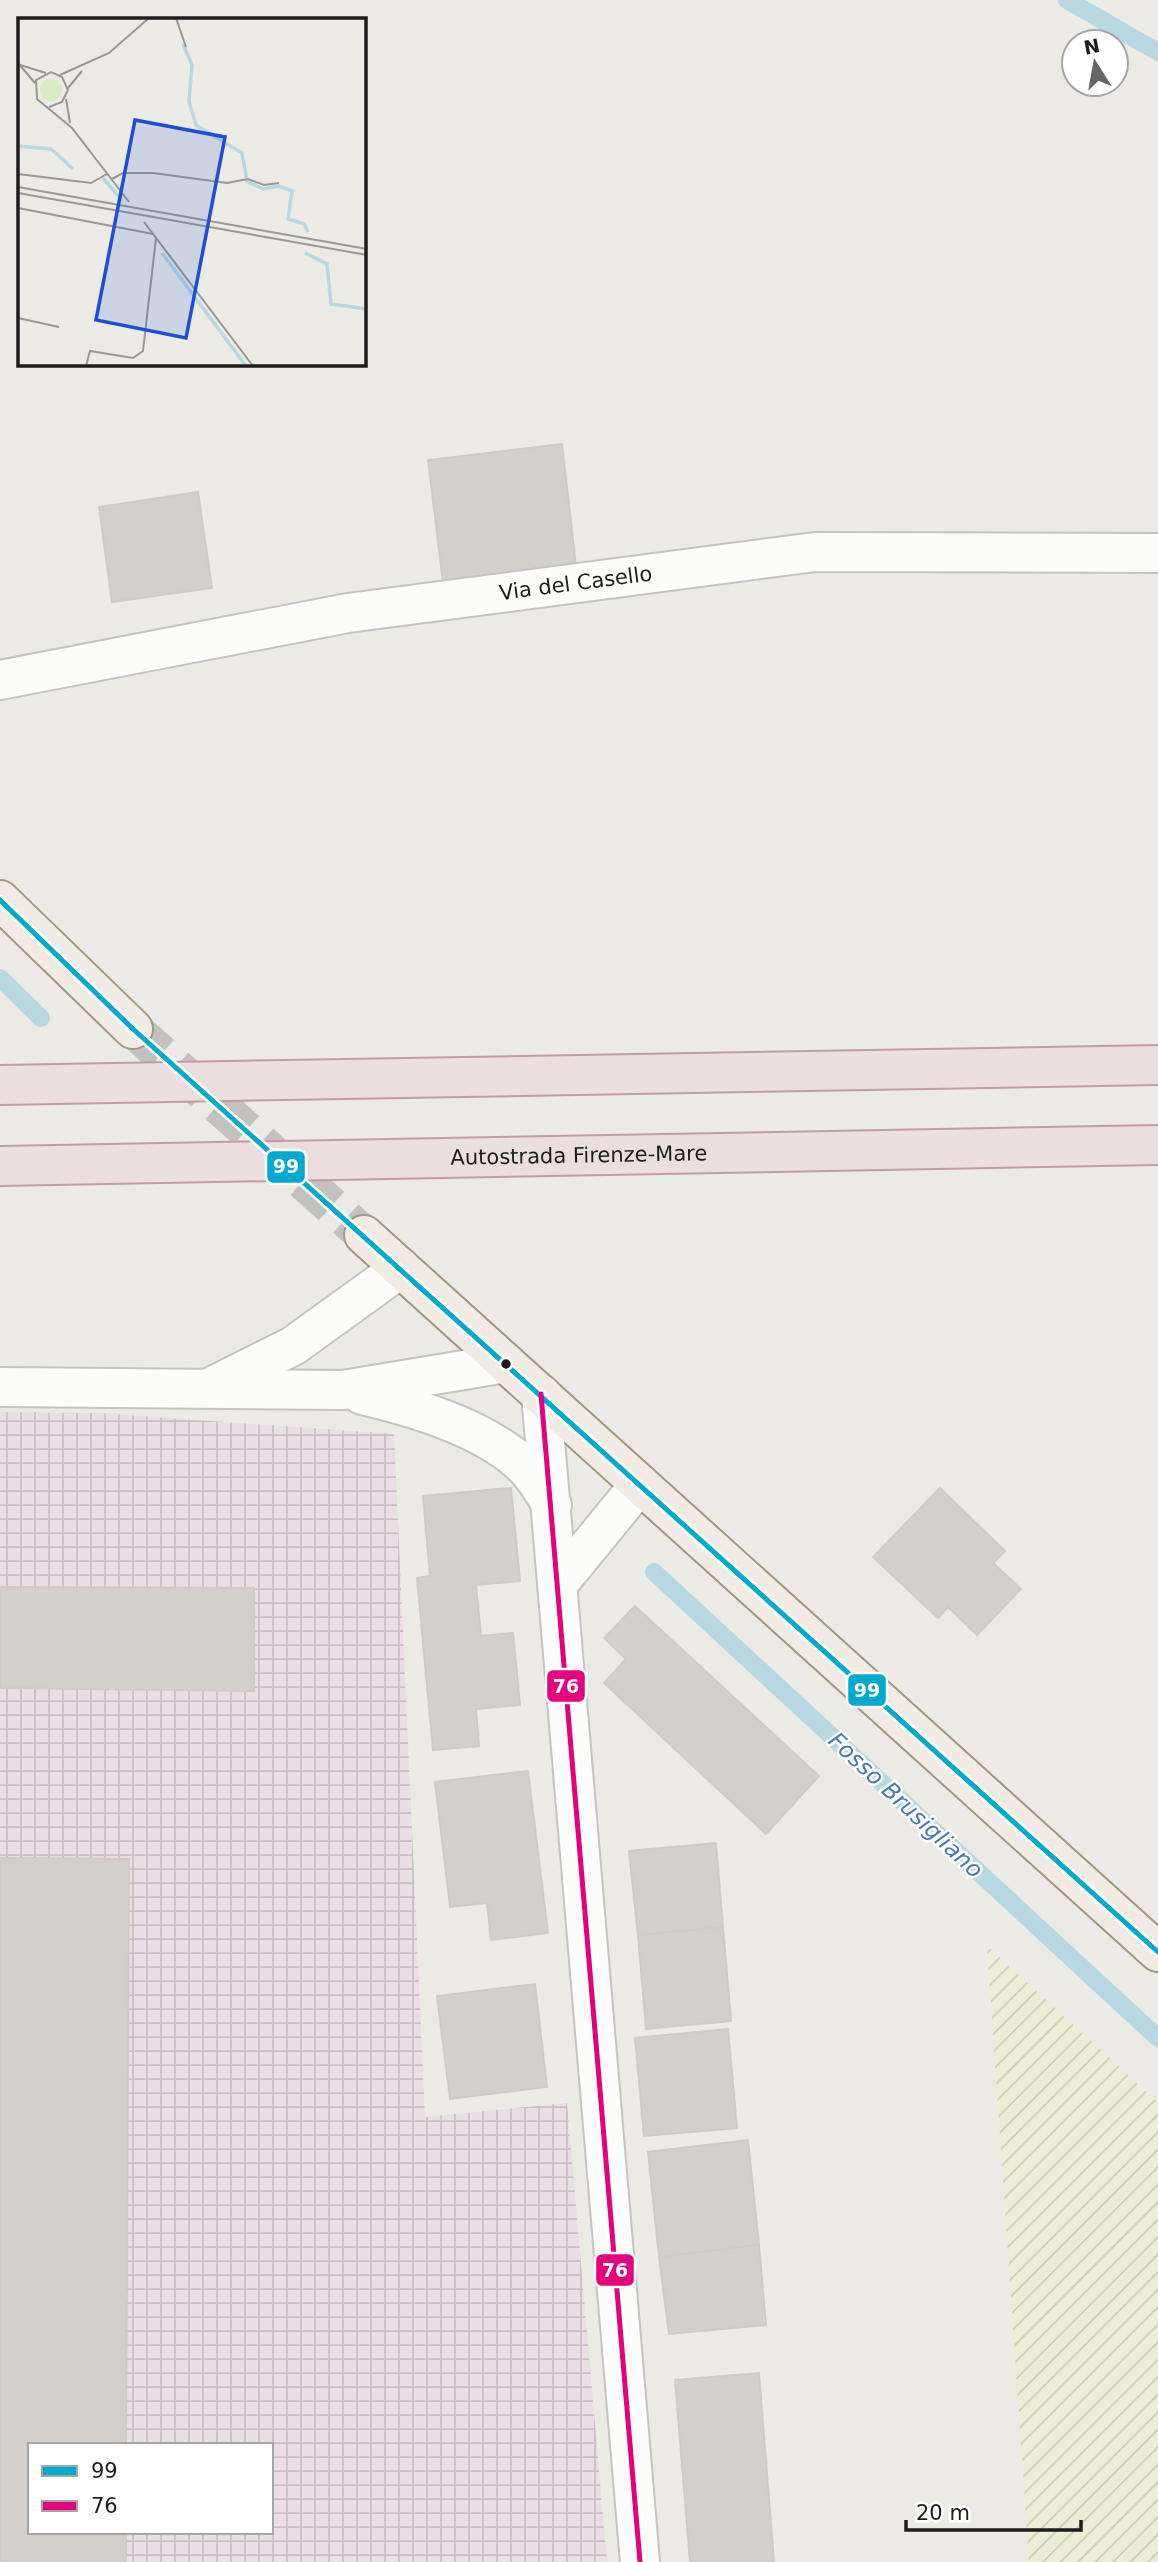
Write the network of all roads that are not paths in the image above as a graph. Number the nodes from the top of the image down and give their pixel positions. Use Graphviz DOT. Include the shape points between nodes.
graph roads {
  1 [pos="1158,553"];
  2 [pos="0,680"];
  3 [pos="0,900"];
  4 [pos="134,1029"];
  5 [pos="1158,1065"];
  6 [pos="0,1085"];
  7 [pos="1158,1145"];
  8 [pos="0,1166"];
  9 [pos="364,1235"];
  10 [pos="401,1268"];
  11 [pos="506,1363"];
  12 [pos="0,1388"];
  13 [pos="343,1390"];
  14 [pos="202,1391"];
  15 [pos="541,1394"];
  16 [pos="640,1484"];
  17 [pos="552,1505"];
  18 [pos="559,1583"];
  19 [pos="1158,1952"];
  20 [pos="640,2562"];
  1 -- 2 [label="street, Via del Casello" via="816,552 348,613"];
  3 -- 4 [label="main road"];
  5 -- 6 [label="highway"];
  7 -- 8 [label="highway, Autostrada Firenze-Mare"];
  9 -- 10 [label="main road"];
  10 -- 11 [label="main road"];
  10 -- 14 [label="street" via="293,1346"];
  11 -- 13 [label="street"];
  11 -- 15 [label="main road"];
  12 -- 14 [label="street"];
  13 -- 14 [label="street"];
  13 -- 17 [label="street" via="429,1413 487,1440 524,1466"];
  15 -- 16 [label="main road"];
  15 -- 17 [label="street"];
  16 -- 18 [label="street"];
  16 -- 19 [label="main road"];
  17 -- 18 [label="street"];
  18 -- 20 [label="street"];
}
